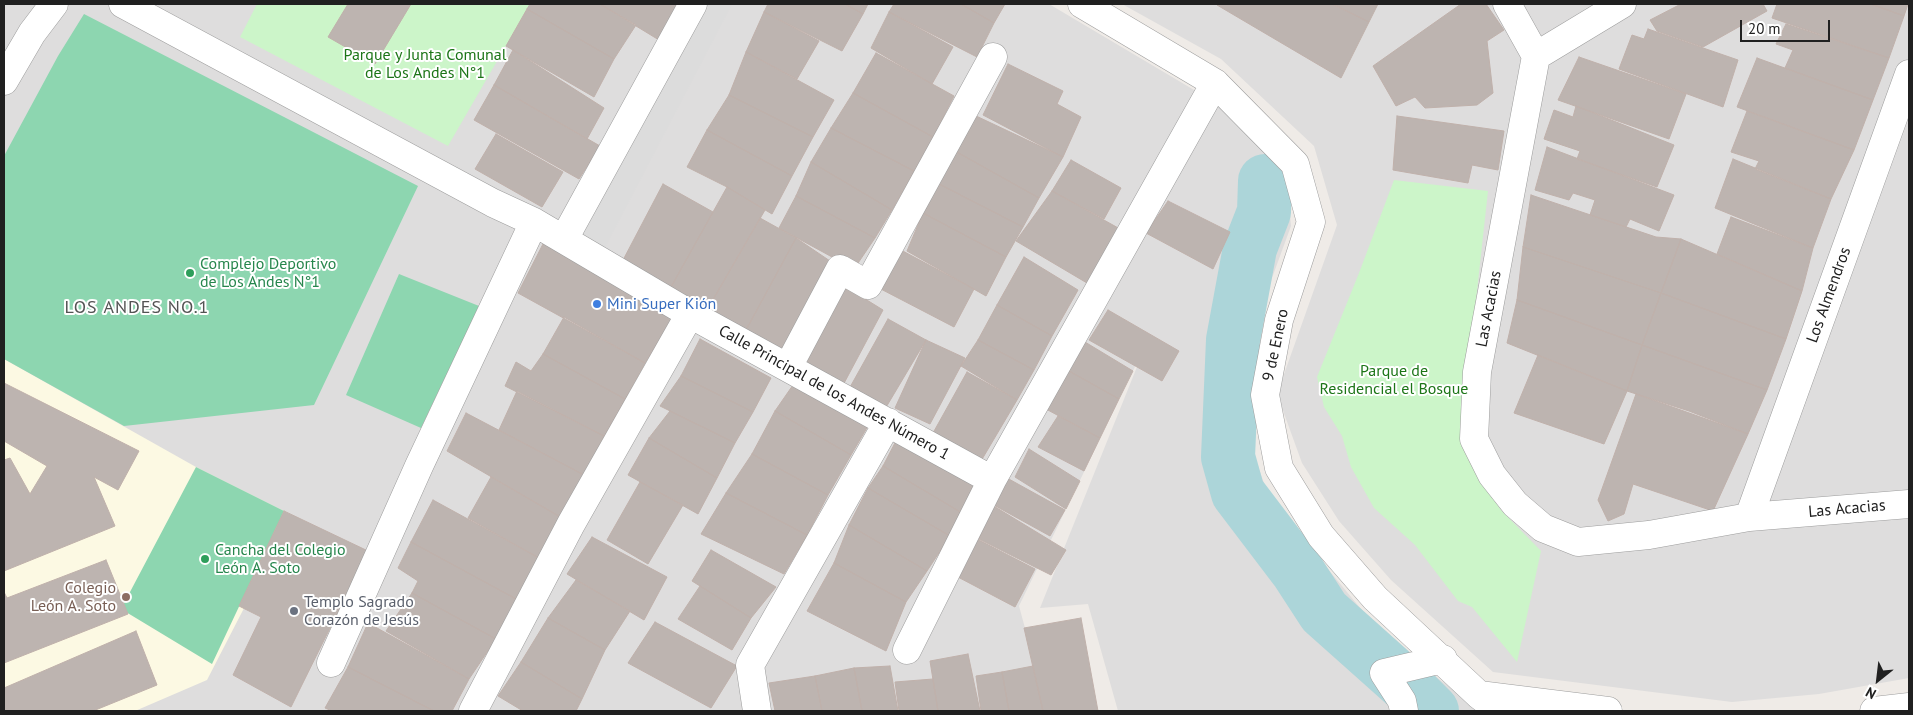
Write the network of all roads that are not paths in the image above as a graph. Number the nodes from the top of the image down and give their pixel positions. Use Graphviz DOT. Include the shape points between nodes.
graph roads {
  1 [pos="54,4"];
  2 [pos="123,4"];
  3 [pos="693,4"];
  4 [pos="1082,4"];
  5 [pos="1507,4"];
  6 [pos="1622,4"];
  7 [pos="993,56"];
  8 [pos="1536,56"];
  9 [pos="1909,74"];
  10 [pos="4,81"];
  11 [pos="1215,82"];
  12 [pos="534,222"];
  13 [pos="564,239"];
  14 [pos="690,314"];
  15 [pos="788,367"];
  16 [pos="888,422"];
  17 [pos="992,480"];
  18 [pos="1909,504"];
  19 [pos="1749,517"];
  20 [pos="907,650"];
  21 [pos="1439,660"];
  22 [pos="331,663"];
  23 [pos="1490,703"];
  24 [pos="1909,708"];
  25 [pos="473,711"];
  26 [pos="757,711"];
  27 [pos="1404,711"];
  28 [pos="1608,711"];
  29 [pos="1874,711"];
  1 -- 10 [label="street" via="32,33"];
  2 -- 12 [label="street, Calle Principal de los Andes Número 1"];
  3 -- 13 [label="street"];
  4 -- 11 [label="street, 9 de Enero"];
  5 -- 8 [label="street"];
  6 -- 8 [label="street"];
  7 -- 15 [label="street" via="868,284 840,269"];
  8 -- 19 [label="street, Las Acacias" via="1477,372 1474,439 1492,474 1515,504 1543,528 1578,542 1649,535"];
  9 -- 19 [label="street, Los Almendros"];
  11 -- 17 [label="street"];
  11 -- 21 [label="street, 9 de Enero" via="1295,164 1311,222 1280,320 1265,395 1279,468 1321,536 1375,598"];
  12 -- 13 [label="street, Calle Principal de los Andes Número 1"];
  12 -- 22 [label="street"];
  13 -- 14 [label="street, Calle Principal de los Andes Número 1"];
  14 -- 15 [label="street, Calle Principal de los Andes Número 1"];
  14 -- 25 [label="street" via="571,524"];
  15 -- 16 [label="street, Calle Principal de los Andes Número 1"];
  16 -- 17 [label="street, Calle Principal de los Andes Número 1"];
  16 -- 26 [label="street" via="750,665"];
  17 -- 20 [label="street"];
  18 -- 19 [label="street, Las Acacias"];
  21 -- 23 [label="street, 9 de Enero"];
  21 -- 27 [label="street" via="1384,673 1402,701"];
  23 -- 28 [label="street"];
  24 -- 29 [label="street"];
}
